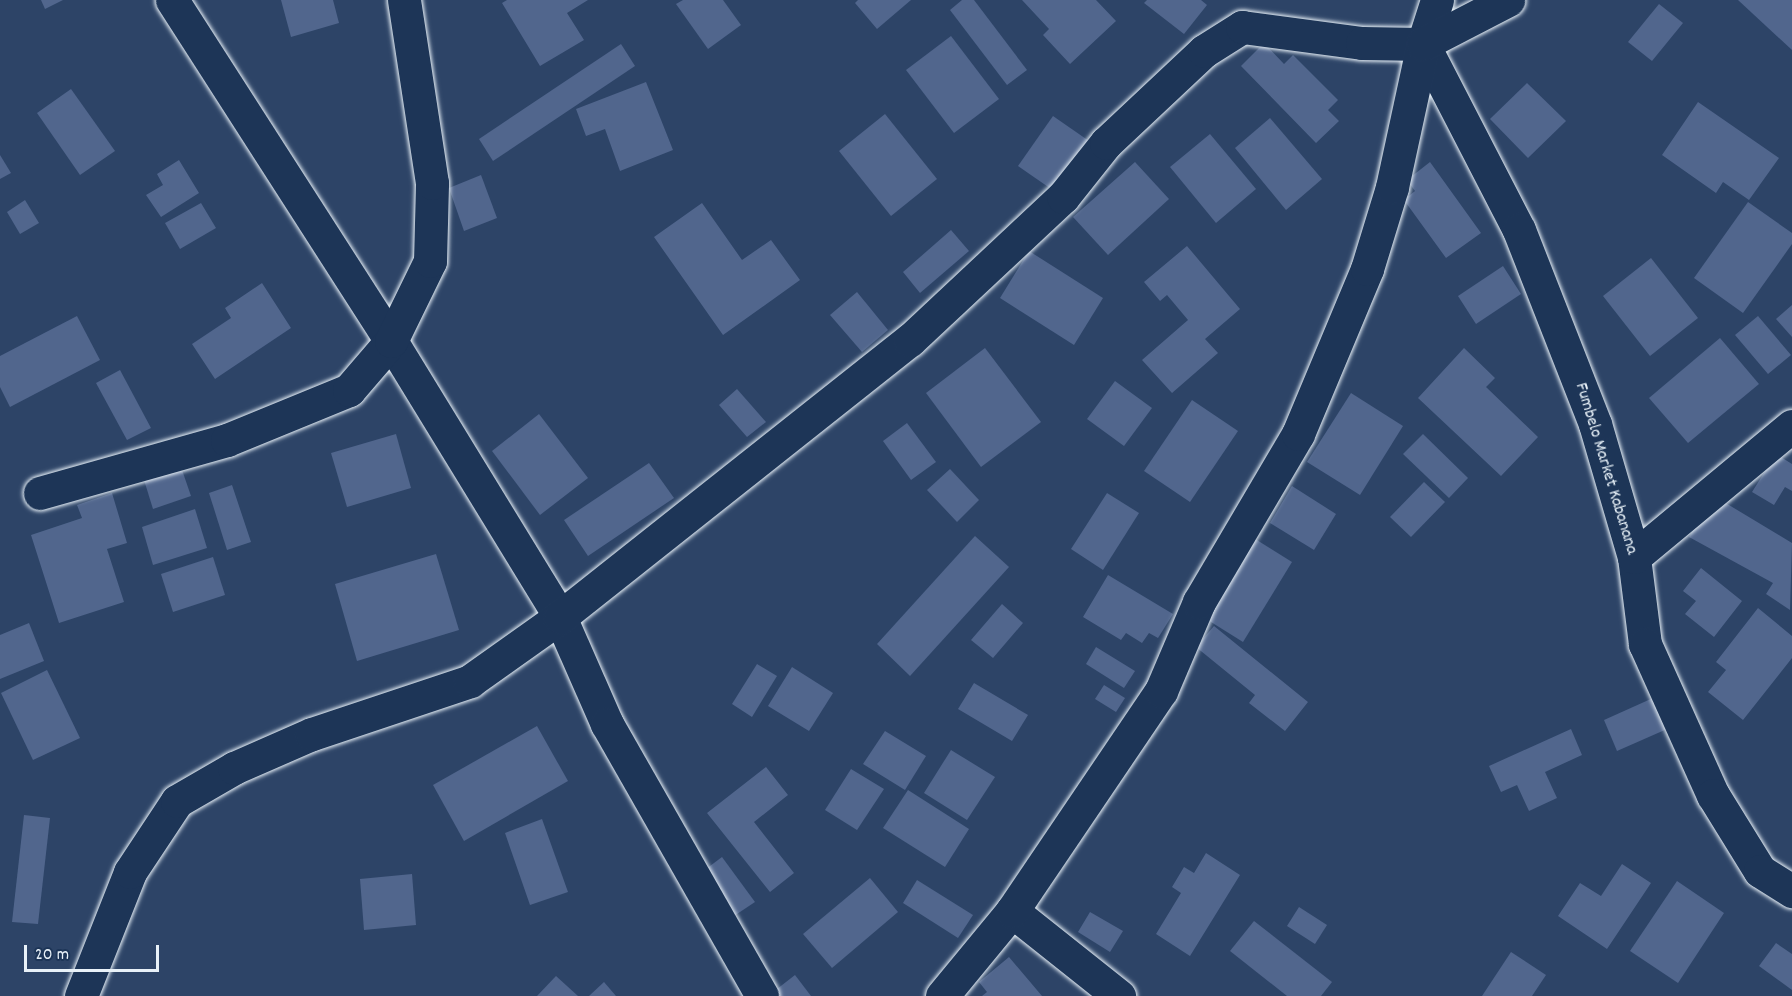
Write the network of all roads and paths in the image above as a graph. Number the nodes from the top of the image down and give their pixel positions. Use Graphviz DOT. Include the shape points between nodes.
graph roads {
  1 [pos="172,0"];
  2 [pos="404,0"];
  3 [pos="1437,0"];
  4 [pos="1508,0"];
  5 [pos="1423,44"];
  6 [pos="391,341"];
  7 [pos="1792,426"];
  8 [pos="40,493"];
  9 [pos="1634,557"];
  10 [pos="560,617"];
  11 [pos="1792,891"];
  12 [pos="1012,911"];
  13 [pos="81,996"];
  14 [pos="762,996"];
  15 [pos="942,996"];
  16 [pos="1119,996"];
  1 -- 6 [label="street"];
  2 -- 6 [label="street" via="432,183 430,261"];
  3 -- 5 [label="street"];
  4 -- 5 [label="street"];
  5 -- 9 [label="street, Fumbelo Market Kabanana" via="1519,230 1595,424"];
  5 -- 10 [label="street" via="1362,43 1242,27 1204,51 1106,143 1063,197 910,339"];
  5 -- 12 [label="street" via="1392,187 1370,259 1298,434 1199,602 1161,691"];
  6 -- 8 [label="street" via="349,390 227,440"];
  6 -- 10 [label="street"];
  7 -- 9 [label="street"];
  9 -- 11 [label="street, Fumbelo Market Kabanana" via="1645,644 1713,795 1760,871"];
  10 -- 13 [label="street" via="470,681 312,734 234,768 177,801 130,872"];
  10 -- 14 [label="street" via="607,724"];
  12 -- 15 [label="street"];
  12 -- 16 [label="street"];
}
